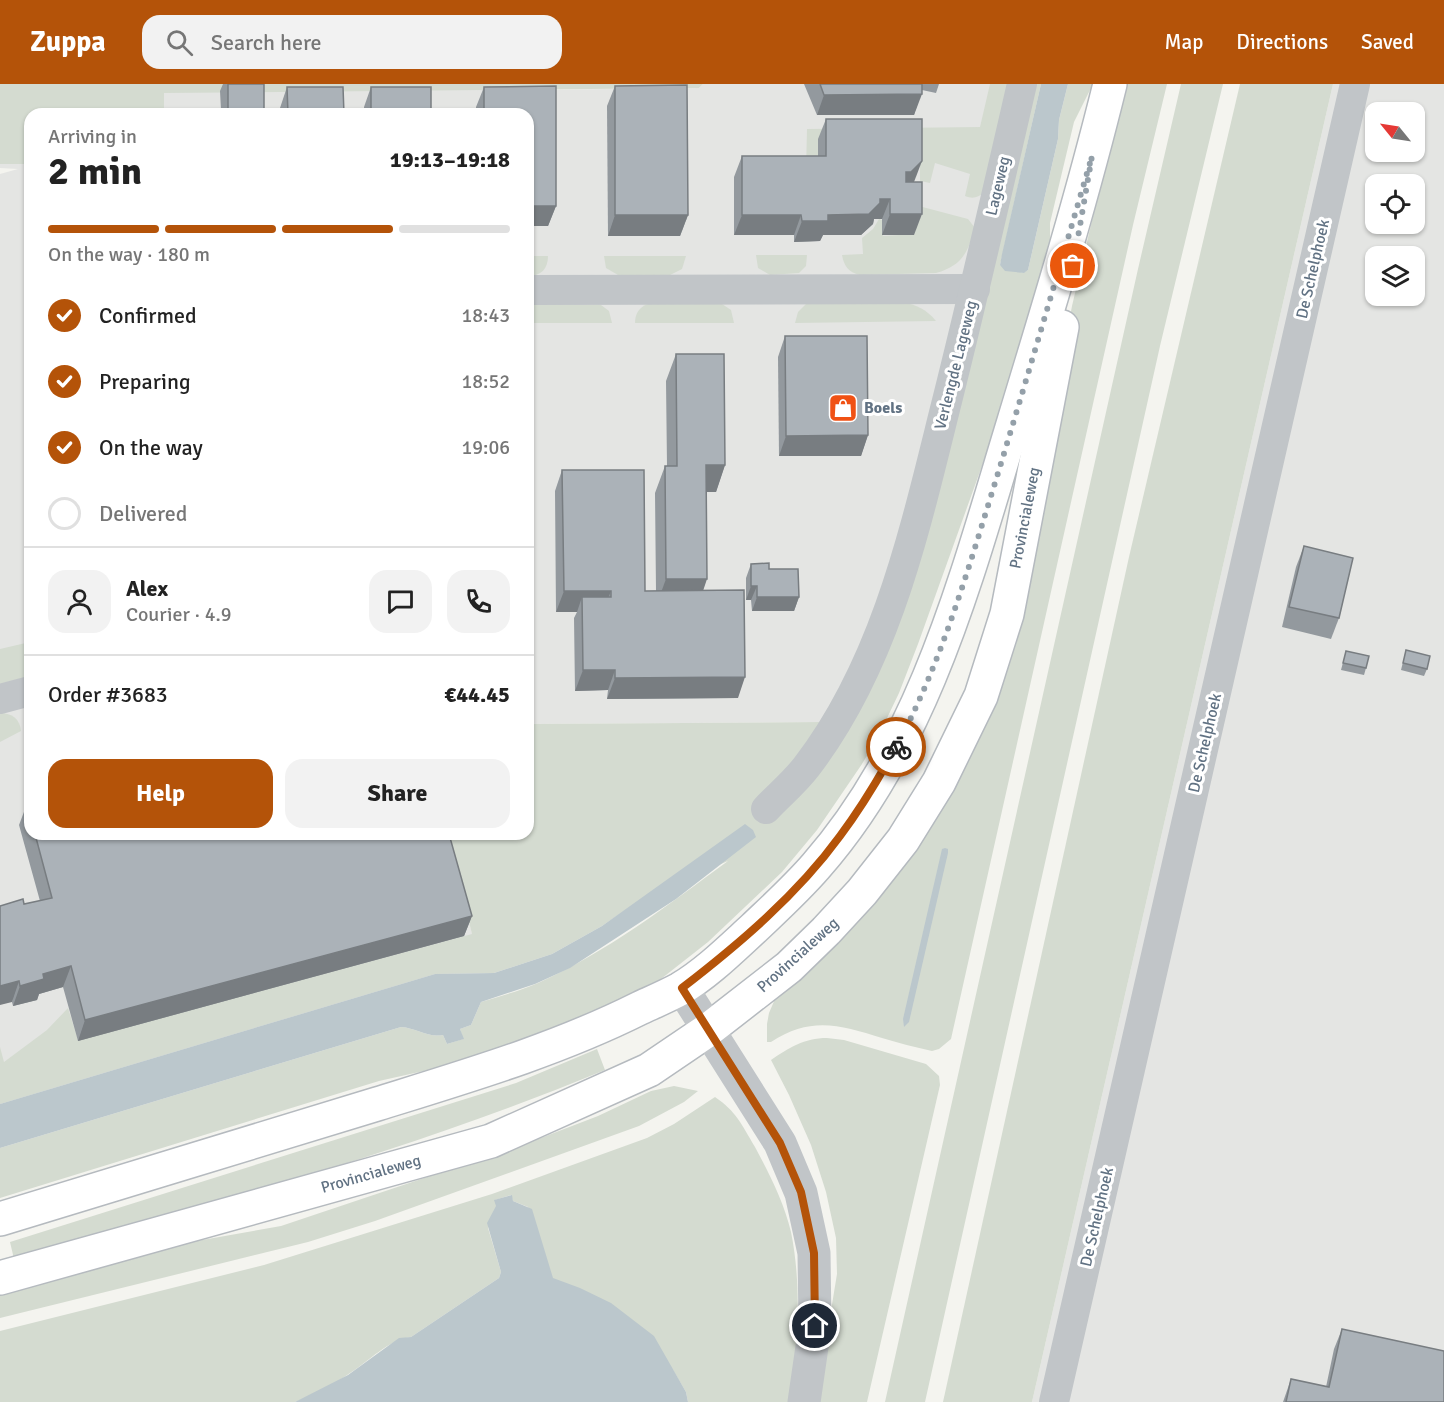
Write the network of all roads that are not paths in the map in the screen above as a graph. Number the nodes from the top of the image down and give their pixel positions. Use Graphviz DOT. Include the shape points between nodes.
graph roads {
  1 [pos="1022,84"];
  2 [pos="1110,84"];
  3 [pos="1355,84"];
  4 [pos="1092,156"];
  5 [pos="975,289"];
  6 [pos="534,291"];
  7 [pos="24,693"];
  8 [pos="0,699"];
  9 [pos="766,809"];
  10 [pos="682,988"];
  11 [pos="708,1030"];
  12 [pos="0,1220"];
  13 [pos="0,1278"];
  14 [pos="804,1402"];
  15 [pos="1054,1402"];
  1 -- 5 [label="street, Lageweg"];
  2 -- 4 [label="main road, Provincialeweg"];
  3 -- 15 [label="street, De Schelphoek"];
  4 -- 10 [label="main road, Provincialeweg" via="964,585 910,721 876,783 815,867 721,958"];
  4 -- 11 [label="main road, Provincialeweg" via="1007,614 981,696 939,782 903,840 862,892 789,967"];
  5 -- 6 [label="street, Verlengde Lageweg"];
  5 -- 9 [label="street, Verlengde Lageweg" via="913,529 868,663 806,767"];
  7 -- 8 [label="street"];
  10 -- 11 [label="street"];
  10 -- 12 [label="main road, Provincialeweg" via="563,1044 508,1063"];
  11 -- 13 [label="main road, Provincialeweg" via="649,1070 491,1141"];
  11 -- 14 [label="street" via="780,1143 801,1192 814,1253 815,1326"];
}
